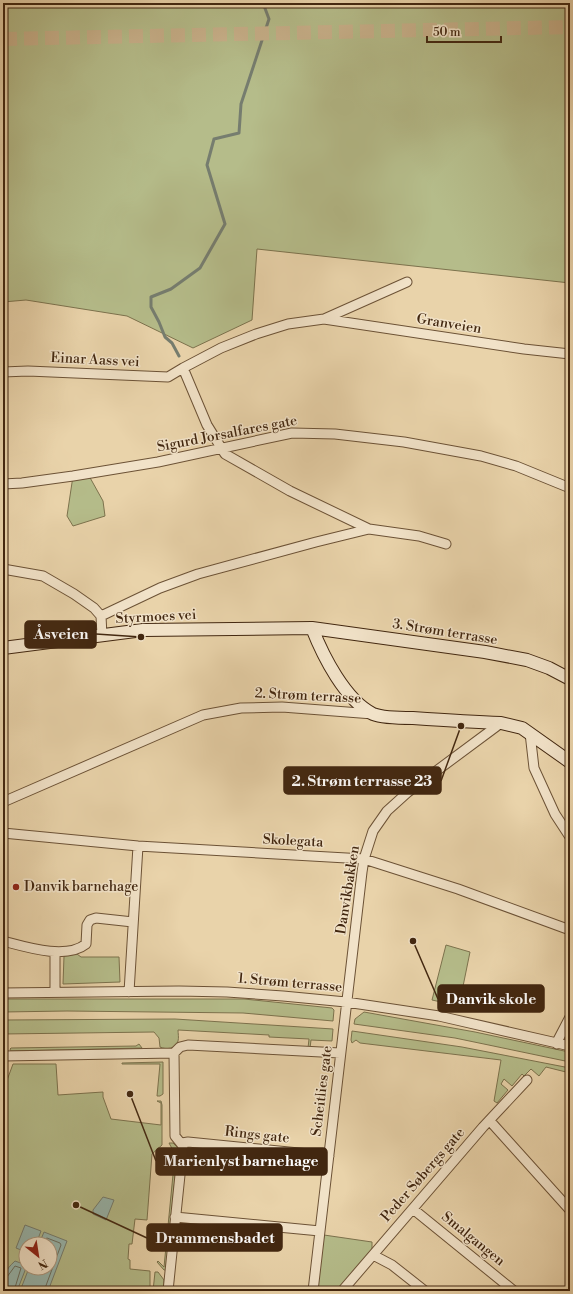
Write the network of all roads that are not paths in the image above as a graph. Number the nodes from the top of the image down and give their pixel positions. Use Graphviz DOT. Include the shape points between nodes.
graph roads {
  1 [pos="407,282"];
  2 [pos="324,319"];
  3 [pos="221,348"];
  4 [pos="570,354"];
  5 [pos="184,368"];
  6 [pos="3,372"];
  7 [pos="221,449"];
  8 [pos="3,484"];
  9 [pos="570,488"];
  10 [pos="370,529"];
  11 [pos="446,544"];
  12 [pos="3,569"];
  13 [pos="101,616"];
  14 [pos="312,628"];
  15 [pos="102,636"];
  16 [pos="3,648"];
  17 [pos="570,679"];
  18 [pos="374,714"];
  19 [pos="502,723"];
  20 [pos="530,733"];
  21 [pos="570,762"];
  22 [pos="3,802"];
  23 [pos="3,833"];
  24 [pos="570,837"];
  25 [pos="138,846"];
  26 [pos="364,859"];
  27 [pos="133,922"];
  28 [pos="570,930"];
  29 [pos="3,941"];
  30 [pos="55,952"];
  31 [pos="55,992"];
  32 [pos="129,992"];
  33 [pos="3,993"];
  34 [pos="346,1002"];
  35 [pos="570,1017"];
  36 [pos="557,1044"];
  37 [pos="570,1046"];
  38 [pos="174,1053"];
  39 [pos="340,1053"];
  40 [pos="3,1056"];
  41 [pos="527,1080"];
  42 [pos="490,1121"];
  43 [pos="182,1143"];
  44 [pos="329,1156"];
  45 [pos="413,1209"];
  46 [pos="570,1210"];
  47 [pos="175,1217"];
  48 [pos="320,1231"];
  49 [pos="373,1255"];
  50 [pos="168,1291"];
  51 [pos="313,1291"];
  52 [pos="342,1291"];
  53 [pos="425,1291"];
  54 [pos="514,1291"];
  1 -- 2 [label="street, Granveien"];
  2 -- 3 [label="street, Granveien" via="288,324"];
  2 -- 4 [label="street, Granveien"];
  3 -- 5 [label="street, Einar Aass vei"];
  5 -- 6 [label="street, Einar Aass vei" via="168,377"];
  5 -- 7 [label="street" via="207,425"];
  7 -- 8 [label="street, Sigurd Jorsalfares gate" via="80,475"];
  7 -- 9 [label="street, Sigurd Jorsalfares gate" via="292,433 335,434 404,442 481,456 516,466"];
  7 -- 10 [label="street" via="225,454 290,491"];
  10 -- 11 [label="street" via="419,536"];
  10 -- 13 [label="street" via="198,574 160,588"];
  12 -- 13 [label="street" via="42,576 74,594"];
  13 -- 15 [label="street"];
  14 -- 15 [label="main road, Styrmoes vei" via="143,630"];
  14 -- 17 [label="main road, 3. Strøm terrasse" via="527,660"];
  14 -- 18 [label="main road" via="339,680 355,700"];
  15 -- 16 [label="main road, Styrmoes vei"];
  18 -- 19 [label="main road, 2. Strøm terrasse"];
  18 -- 22 [label="street, 2. Strøm terrasse" via="282,707 241,708 203,715"];
  19 -- 20 [label="main road, 2. Strøm terrasse" via="522,728"];
  19 -- 26 [label="street, Danvikbakken" via="395,802 373,830"];
  20 -- 21 [label="main road, 2. Strøm terrasse"];
  20 -- 24 [label="street" via="534,768 555,814"];
  23 -- 25 [label="street, Skolegata"];
  25 -- 26 [label="street, Skolegata"];
  25 -- 27 [label="street"];
  26 -- 28 [label="street, Skolegata" via="458,889"];
  26 -- 34 [label="street, Danvikbakken"];
  27 -- 30 [label="street" via="96,918 90,920 87,925 86,944 80,948"];
  27 -- 32 [label="street"];
  29 -- 30 [label="street"];
  30 -- 31 [label="street"];
  31 -- 32 [label="street, 1. Strøm terrasse"];
  31 -- 33 [label="street, 1. Strøm terrasse"];
  32 -- 34 [label="street, 1. Strøm terrasse" via="227,992"];
  34 -- 36 [label="street, 1. Strøm terrasse" via="439,1016"];
  34 -- 39 [label="street, Scheitlies gate"];
  35 -- 36 [label="street"];
  36 -- 37 [label="street, 1. Strøm terrasse"];
  38 -- 39 [label="street" via="180,1047 188,1045"];
  38 -- 40 [label="street"];
  38 -- 43 [label="street" via="175,1136"];
  39 -- 44 [label="street, Scheitlies gate"];
  41 -- 42 [label="street, Peder Søbergs gate"];
  42 -- 45 [label="street, Peder Søbergs gate"];
  42 -- 46 [label="street"];
  43 -- 44 [label="street, Rings gate"];
  43 -- 47 [label="street"];
  44 -- 48 [label="street, Scheitlies gate"];
  45 -- 49 [label="street, Peder Søbergs gate"];
  45 -- 54 [label="street, Smalgangen"];
  47 -- 48 [label="street"];
  47 -- 50 [label="street"];
  48 -- 51 [label="street, Scheitlies gate"];
  49 -- 52 [label="street, Peder Søbergs gate"];
  49 -- 53 [label="street" via="392,1265"];
}
